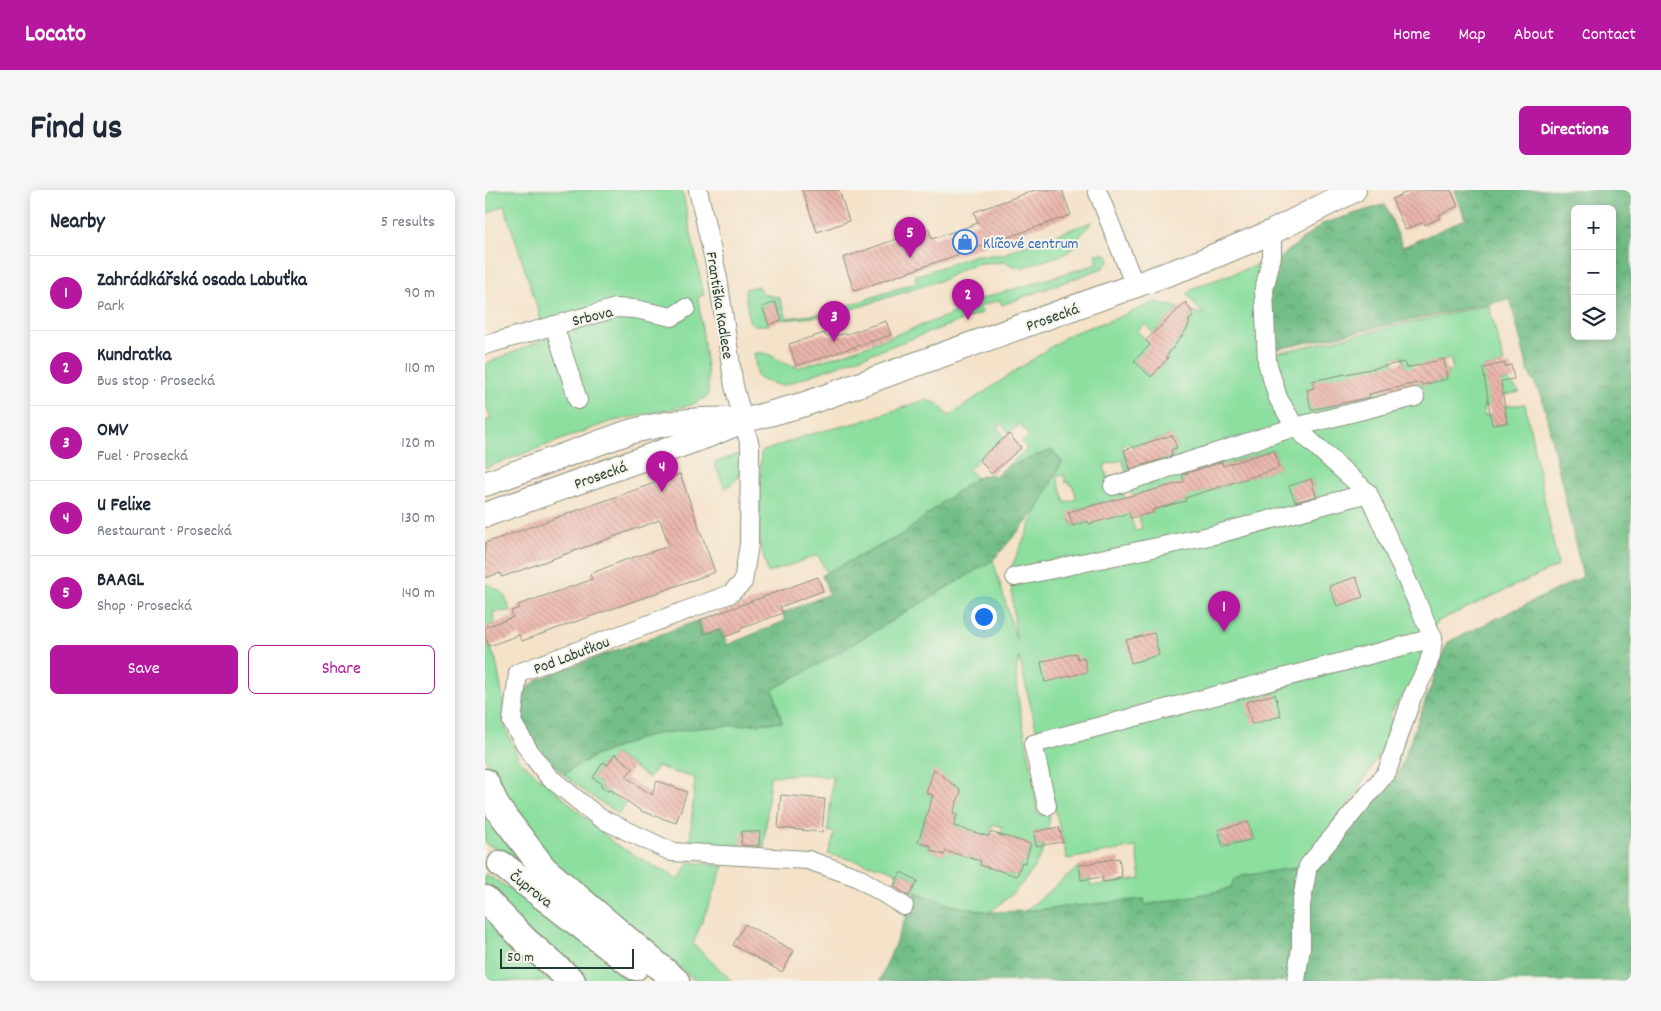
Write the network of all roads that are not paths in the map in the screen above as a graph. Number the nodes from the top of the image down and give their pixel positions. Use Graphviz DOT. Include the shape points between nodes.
graph roads {
  1 [pos="698,190"];
  2 [pos="1097,190"];
  3 [pos="1354,190"];
  4 [pos="1272,232"];
  5 [pos="1135,286"];
  6 [pos="686,308"];
  7 [pos="554,325"];
  8 [pos="485,344"];
  9 [pos="1415,397"];
  10 [pos="579,400"];
  11 [pos="743,421"];
  12 [pos="1295,426"];
  13 [pos="485,484"];
  14 [pos="1113,486"];
  15 [pos="1368,493"];
  16 [pos="485,515"];
  17 [pos="1015,577"];
  18 [pos="1433,638"];
  19 [pos="485,782"];
  20 [pos="1047,806"];
  21 [pos="493,860"];
  22 [pos="485,899"];
  23 [pos="904,906"];
  24 [pos="647,956"];
  25 [pos="572,981"];
  26 [pos="652,981"];
  27 [pos="676,981"];
  28 [pos="1296,981"];
  1 -- 11 [label="street, Františka Kadlece" via="718,278 734,386"];
  2 -- 5 [label="street"];
  3 -- 4 [label="main road, Prosecká"];
  4 -- 5 [label="main road, Prosecká"];
  4 -- 12 [label="street" via="1272,256 1264,290 1267,362 1278,398"];
  5 -- 11 [label="main road, Prosecká" via="805,404"];
  6 -- 7 [label="street, Srbova" via="672,317 616,308"];
  7 -- 8 [label="street, Srbova"];
  7 -- 10 [label="street, Srbova"];
  9 -- 12 [label="street"];
  11 -- 13 [label="main road, Prosecká" via="695,420 650,426"];
  11 -- 16 [label="main road, Prosecká"];
  11 -- 23 [label="street, Pod Labuťkou" via="750,446 749,544 743,582 730,594 518,674 512,722 549,777 600,818 672,852 808,860 857,877"];
  12 -- 14 [label="street"];
  12 -- 15 [label="street"];
  15 -- 17 [label="street" via="1214,535"];
  15 -- 18 [label="street"];
  18 -- 20 [label="street" via="1033,744"];
  18 -- 28 [label="street" via="1428,662 1387,772 1308,866 1301,905 1301,946"];
  19 -- 24 [label="main road, Čuprova" via="498,809 544,869"];
  21 -- 24 [label="main road, Čuprova"];
  21 -- 26 [label="main road, Čuprova"];
  22 -- 25 [label="main road"];
  24 -- 27 [label="main road, Čuprova"];
}
